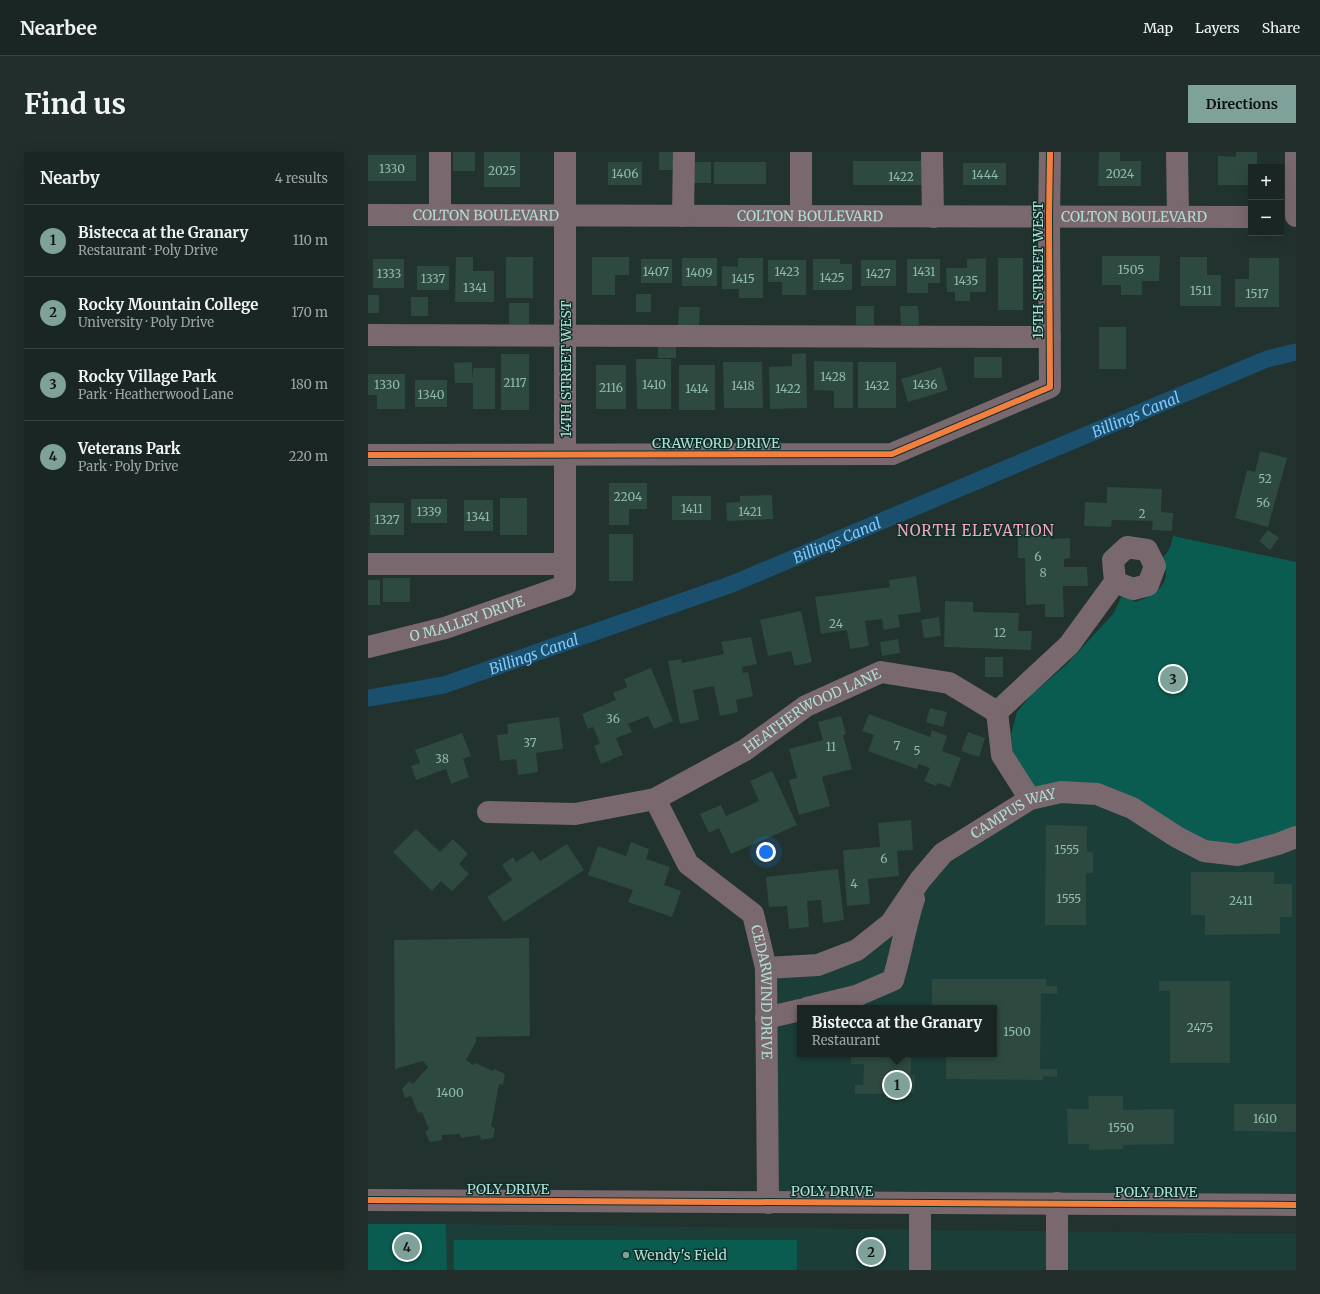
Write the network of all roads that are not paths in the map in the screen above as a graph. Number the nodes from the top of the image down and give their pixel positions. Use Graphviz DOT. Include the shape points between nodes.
graph roads {
  1 [pos="440,152"];
  2 [pos="565,152"];
  3 [pos="684,152"];
  4 [pos="801,152"];
  5 [pos="932,152"];
  6 [pos="1050,152"];
  7 [pos="1177,152"];
  8 [pos="1296,152"];
  9 [pos="368,215"];
  10 [pos="440,216"];
  11 [pos="566,216"];
  12 [pos="684,216"];
  13 [pos="801,216"];
  14 [pos="1296,216"];
  15 [pos="933,217"];
  16 [pos="1049,217"];
  17 [pos="1178,217"];
  18 [pos="1248,217"];
  19 [pos="1284,217"];
  20 [pos="368,335"];
  21 [pos="566,336"];
  22 [pos="1050,337"];
  23 [pos="1050,387"];
  24 [pos="368,455"];
  25 [pos="566,455"];
  26 [pos="368,564"];
  27 [pos="565,564"];
  28 [pos="1115,582"];
  29 [pos="565,586"];
  30 [pos="368,647"];
  31 [pos="997,712"];
  32 [pos="656,799"];
  33 [pos="1030,799"];
  34 [pos="488,812"];
  35 [pos="1296,837"];
  36 [pos="920,880"];
  37 [pos="766,968"];
  38 [pos="819,1005"];
  39 [pos="797,1011"];
  40 [pos="766,1018"];
  41 [pos="368,1200"];
  42 [pos="768,1203"];
  43 [pos="920,1204"];
  44 [pos="1057,1204"];
  45 [pos="1296,1205"];
  46 [pos="920,1270"];
  47 [pos="1056,1270"];
  1 -- 10 [label="street"];
  2 -- 11 [label="street, 14TH STREET WEST"];
  3 -- 12 [label="street"];
  4 -- 13 [label="street"];
  5 -- 15 [label="street"];
  6 -- 16 [label="street, 15TH STREET WEST"];
  7 -- 17 [label="street"];
  8 -- 14 [label="street"];
  9 -- 10 [label="street, COLTON BOULEVARD"];
  10 -- 11 [label="street, COLTON BOULEVARD"];
  11 -- 12 [label="street, COLTON BOULEVARD"];
  11 -- 21 [label="street, 14TH STREET WEST"];
  12 -- 13 [label="street, COLTON BOULEVARD"];
  13 -- 15 [label="street, COLTON BOULEVARD"];
  14 -- 19 [label="street"];
  15 -- 16 [label="street, COLTON BOULEVARD"];
  16 -- 17 [label="street, COLTON BOULEVARD"];
  16 -- 22 [label="street, 15TH STREET WEST"];
  17 -- 18 [label="street, COLTON BOULEVARD"];
  20 -- 21 [label="street"];
  21 -- 22 [label="street"];
  21 -- 25 [label="street, 14TH STREET WEST"];
  22 -- 23 [label="street, 15TH STREET WEST"];
  23 -- 25 [label="street, CRAWFORD DRIVE" via="892,454"];
  24 -- 25 [label="street, CRAWFORD DRIVE"];
  25 -- 27 [label="street, 14TH STREET WEST"];
  26 -- 27 [label="street"];
  27 -- 29 [label="street, 14TH STREET WEST"];
  28 -- 31 [label="street" via="1069,645"];
  29 -- 30 [label="street, O MALLEY DRIVE" via="445,628"];
  31 -- 32 [label="street, HEATHERWOOD LANE" via="949,683 881,672 806,706 745,750"];
  31 -- 33 [label="street" via="1002,755"];
  32 -- 34 [label="street" via="575,814"];
  32 -- 37 [label="street, CEDARWIND DRIVE" via="688,864 753,914"];
  33 -- 35 [label="street, CAMPUS WAY" via="1061,792 1098,794 1132,808 1204,851 1238,856"];
  33 -- 36 [label="street, CAMPUS WAY" via="942,853"];
  36 -- 37 [label="street, CAMPUS WAY" via="891,924 856,950 818,965"];
  36 -- 38 [label="street" via="909,912 893,980 856,996"];
  37 -- 40 [label="street, CEDARWIND DRIVE"];
  39 -- 40 [label="street"];
  40 -- 42 [label="street, CEDARWIND DRIVE"];
  41 -- 42 [label="street, POLY DRIVE"];
  42 -- 43 [label="street, POLY DRIVE"];
  43 -- 44 [label="street, POLY DRIVE"];
  43 -- 46 [label="street"];
  44 -- 45 [label="street, POLY DRIVE"];
  44 -- 47 [label="street"];
}
